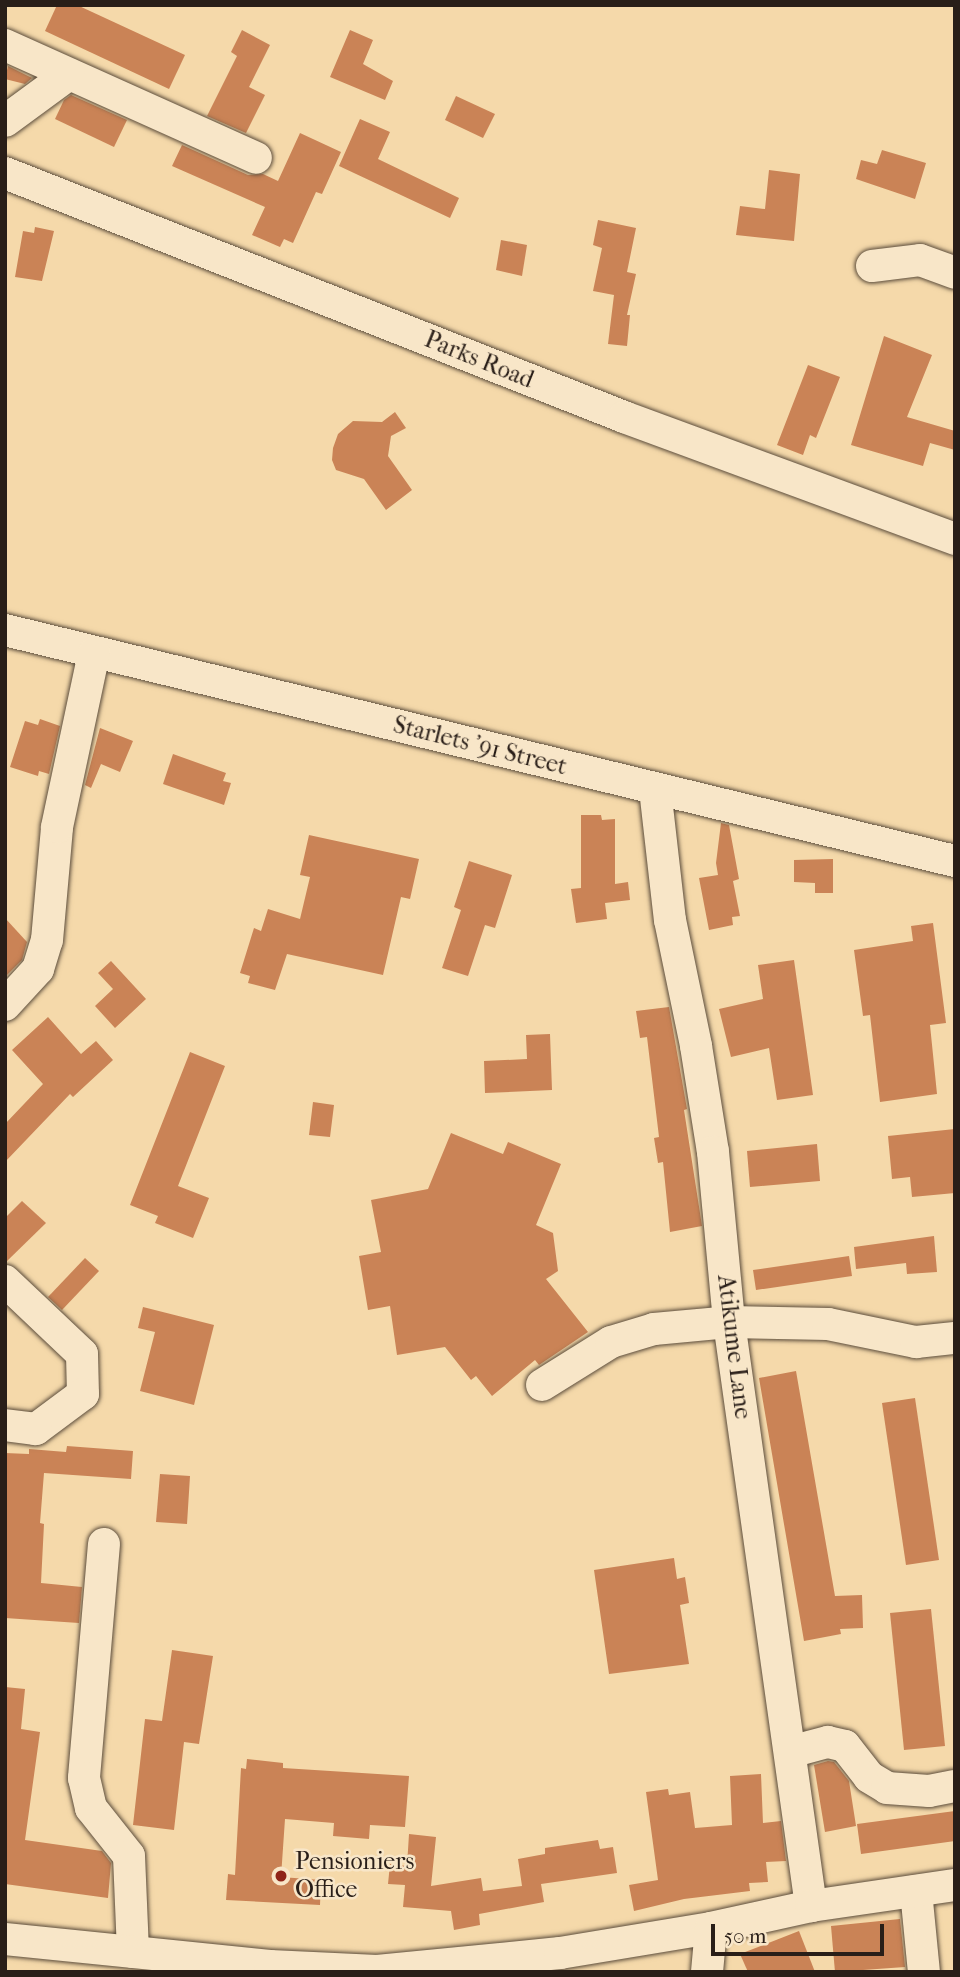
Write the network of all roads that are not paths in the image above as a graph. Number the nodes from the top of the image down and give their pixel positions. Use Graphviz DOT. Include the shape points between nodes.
graph roads {
  1 [pos="5,45"];
  2 [pos="69,74"];
  3 [pos="5,121"];
  4 [pos="256,158"];
  5 [pos="5,173"];
  6 [pos="872,266"];
  7 [pos="955,273"];
  8 [pos="955,539"];
  9 [pos="5,630"];
  10 [pos="94,653"];
  11 [pos="655,789"];
  12 [pos="955,861"];
  13 [pos="5,1004"];
  14 [pos="5,1281"];
  15 [pos="729,1322"];
  16 [pos="955,1338"];
  17 [pos="542,1385"];
  18 [pos="5,1425"];
  19 [pos="104,1544"];
  20 [pos="790,1752"];
  21 [pos="955,1786"];
  22 [pos="955,1885"];
  23 [pos="916,1891"];
  24 [pos="811,1906"];
  25 [pos="711,1928"];
  26 [pos="5,1939"];
  27 [pos="133,1952"];
  28 [pos="564,1962"];
  29 [pos="270,1969"];
  30 [pos="707,1972"];
  31 [pos="924,1972"];
  1 -- 2 [label="street"];
  2 -- 3 [label="street"];
  2 -- 4 [label="street"];
  5 -- 8 [label="street, Parks Road" via="624,417"];
  6 -- 7 [label="street" via="920,260"];
  9 -- 10 [label="street, Starlets '91 Street"];
  10 -- 11 [label="street, Starlets '91 Street"];
  10 -- 13 [label="street" via="57,827 47,940 38,969"];
  11 -- 12 [label="street, Starlets '91 Street"];
  11 -- 15 [label="street, Atikume Lane" via="670,920 713,1152"];
  14 -- 18 [label="street" via="82,1354 83,1394 36,1429"];
  15 -- 16 [label="street" via="828,1324 916,1342"];
  15 -- 17 [label="street" via="654,1329 611,1342"];
  15 -- 20 [label="street, Atikume Lane"];
  19 -- 27 [label="street" via="85,1778 91,1808 129,1856"];
  20 -- 21 [label="street" via="828,1742 845,1745 869,1777 887,1788 929,1791"];
  20 -- 24 [label="street, Atikume Lane"];
  22 -- 23 [label="street"];
  23 -- 24 [label="street"];
  23 -- 31 [label="street"];
  24 -- 25 [label="street"];
  25 -- 28 [label="street"];
  25 -- 30 [label="street"];
  26 -- 27 [label="street"];
  27 -- 29 [label="street"];
  28 -- 29 [label="street" via="377,1971"];
}
